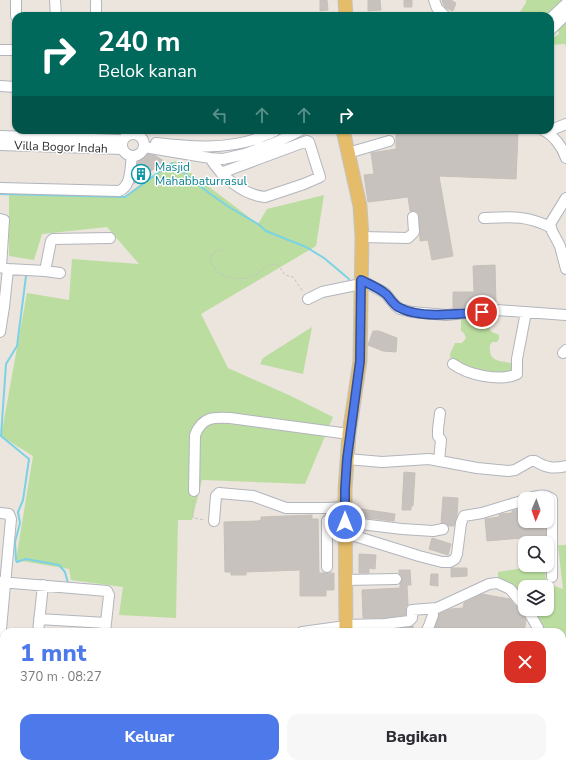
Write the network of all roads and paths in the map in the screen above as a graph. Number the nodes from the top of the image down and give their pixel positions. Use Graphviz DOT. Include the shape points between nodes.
graph roads {
  1 [pos="16,0"];
  2 [pos="55,0"];
  3 [pos="345,0"];
  4 [pos="434,0"];
  5 [pos="96,2"];
  6 [pos="566,4"];
  7 [pos="16,12"];
  8 [pos="56,12"];
  9 [pos="96,12"];
  10 [pos="346,12"];
  11 [pos="441,12"];
  12 [pos="554,15"];
  13 [pos="566,15"];
  14 [pos="554,26"];
  15 [pos="0,50"];
  16 [pos="12,50"];
  17 [pos="0,86"];
  18 [pos="12,87"];
  19 [pos="566,124"];
  20 [pos="554,128"];
  21 [pos="266,134"];
  22 [pos="296,134"];
  23 [pos="344,134"];
  24 [pos="548,134"];
  25 [pos="0,136"];
  26 [pos="125,138"];
  27 [pos="389,141"];
  28 [pos="144,144"];
  29 [pos="0,145"];
  30 [pos="170,148"];
  31 [pos="348,153"];
  32 [pos="132,156"];
  33 [pos="566,156"];
  34 [pos="210,158"];
  35 [pos="222,173"];
  36 [pos="0,188"];
  37 [pos="566,198"];
  38 [pos="413,217"];
  39 [pos="484,218"];
  40 [pos="0,219"];
  41 [pos="550,227"];
  42 [pos="561,236"];
  43 [pos="362,237"];
  44 [pos="110,238"];
  45 [pos="222,250"];
  46 [pos="3,268"];
  47 [pos="566,269"];
  48 [pos="45,271"];
  49 [pos="60,273"];
  50 [pos="361,282"];
  51 [pos="308,299"];
  52 [pos="526,312"];
  53 [pos="566,314"];
  54 [pos="0,332"];
  55 [pos="453,364"];
  56 [pos="440,413"];
  57 [pos="349,434"];
  58 [pos="347,459"];
  59 [pos="440,461"];
  60 [pos="566,466"];
  61 [pos="194,491"];
  62 [pos="518,502"];
  63 [pos="345,506"];
  64 [pos="0,513"];
  65 [pos="214,521"];
  66 [pos="345,527"];
  67 [pos="552,528"];
  68 [pos="443,529"];
  69 [pos="327,567"];
  70 [pos="552,577"];
  71 [pos="345,580"];
  72 [pos="396,580"];
  73 [pos="3,582"];
  74 [pos="43,585"];
  75 [pos="518,598"];
  76 [pos="433,615"];
  77 [pos="531,616"];
  78 [pos="39,619"];
  79 [pos="1,628"];
  80 [pos="38,628"];
  81 [pos="106,628"];
  82 [pos="346,628"];
  83 [pos="429,628"];
  84 [pos="538,628"];
  1 -- 7 [label="street"];
  2 -- 8 [label="street"];
  3 -- 10 [label="main road"];
  4 -- 11 [label="street"];
  5 -- 9 [label="street"];
  6 -- 12 [label="street"];
  13 -- 14 [label="street"];
  15 -- 16 [label="street"];
  17 -- 18 [label="street"];
  19 -- 20 [label="street"];
  21 -- 30 [label="street, Villa Bogor Indah" via="233,145"];
  22 -- 34 [label="street, Villa Bogor Indah" via="245,154"];
  22 -- 35 [label="street"];
  22 -- 35 [label="street" via="309,142 320,177 265,197 258,197"];
  23 -- 31 [label="main road"];
  24 -- 33 [label="street"];
  25 -- 26 [label="street, Villa Bogor Indah"];
  26 -- 28 [label="street, Villa Bogor Indah" via="138,134"];
  26 -- 29 [label="street, Villa Bogor Indah"];
  26 -- 32 [label="street, Villa Bogor Indah" via="126,154"];
  27 -- 31 [label="street"];
  28 -- 30 [label="street, Villa Bogor Indah"];
  28 -- 32 [label="street" via="140,154"];
  30 -- 34 [label="street, Villa Bogor Indah"];
  31 -- 43 [label="main road" via="360,206"];
  32 -- 36 [label="street" via="129,180 123,190 119,191"];
  34 -- 35 [label="street"];
  37 -- 41 [label="street"];
  38 -- 43 [label="street" via="414,232 408,238"];
  39 -- 41 [label="street" via="528,218"];
  40 -- 46 [label="street" via="4,220"];
  41 -- 42 [label="street"];
  42 -- 47 [label="street" via="560,246"];
  43 -- 50 [label="main road"];
  44 -- 48 [label="street" via="53,239 49,244"];
  45 -- 51 [label="path" via="216,250 212,254 211,262 220,274 230,278 246,279 275,264 285,275 292,277"];
  46 -- 48 [label="street"];
  46 -- 54 [label="street" via="4,307"];
  48 -- 49 [label="street"];
  50 -- 51 [label="street" via="322,292"];
  50 -- 52 [label="street" via="385,293 395,305 412,312 446,315 497,310"];
  50 -- 57 [label="main road" via="360,361"];
  52 -- 53 [label="street"];
  52 -- 55 [label="street" via="517,359 517,374 483,376 460,369"];
  56 -- 59 [label="street"];
  57 -- 58 [label="main road"];
  57 -- 61 [label="street" via="230,418 209,419 203,422 195,435"];
  58 -- 59 [label="street" via="382,462 420,459"];
  58 -- 63 [label="main road"];
  59 -- 60 [label="street" via="508,471 532,461 550,468"];
  61 -- 65 [label="path" via="192,518"];
  62 -- 66 [label="street" via="464,516 457,554 450,562 419,556"];
  63 -- 65 [label="street" via="286,508 253,496 219,494 216,496"];
  63 -- 66 [label="main road"];
  64 -- 73 [label="street" via="9,514 11,518"];
  66 -- 68 [label="street"];
  66 -- 69 [label="street" via="332,520 327,521"];
  66 -- 71 [label="main road"];
  67 -- 70 [label="street"];
  71 -- 72 [label="street"];
  71 -- 82 [label="main road"];
  73 -- 74 [label="street"];
  73 -- 79 [label="street"];
  74 -- 78 [label="street"];
  74 -- 81 [label="street" via="107,592 109,595"];
  75 -- 82 [label="street" via="510,589 497,583 489,584 437,608 412,610 412,618 409,621"];
  76 -- 83 [label="street"];
  77 -- 84 [label="street"];
  78 -- 80 [label="street"];
  78 -- 81 [label="street"];
}
